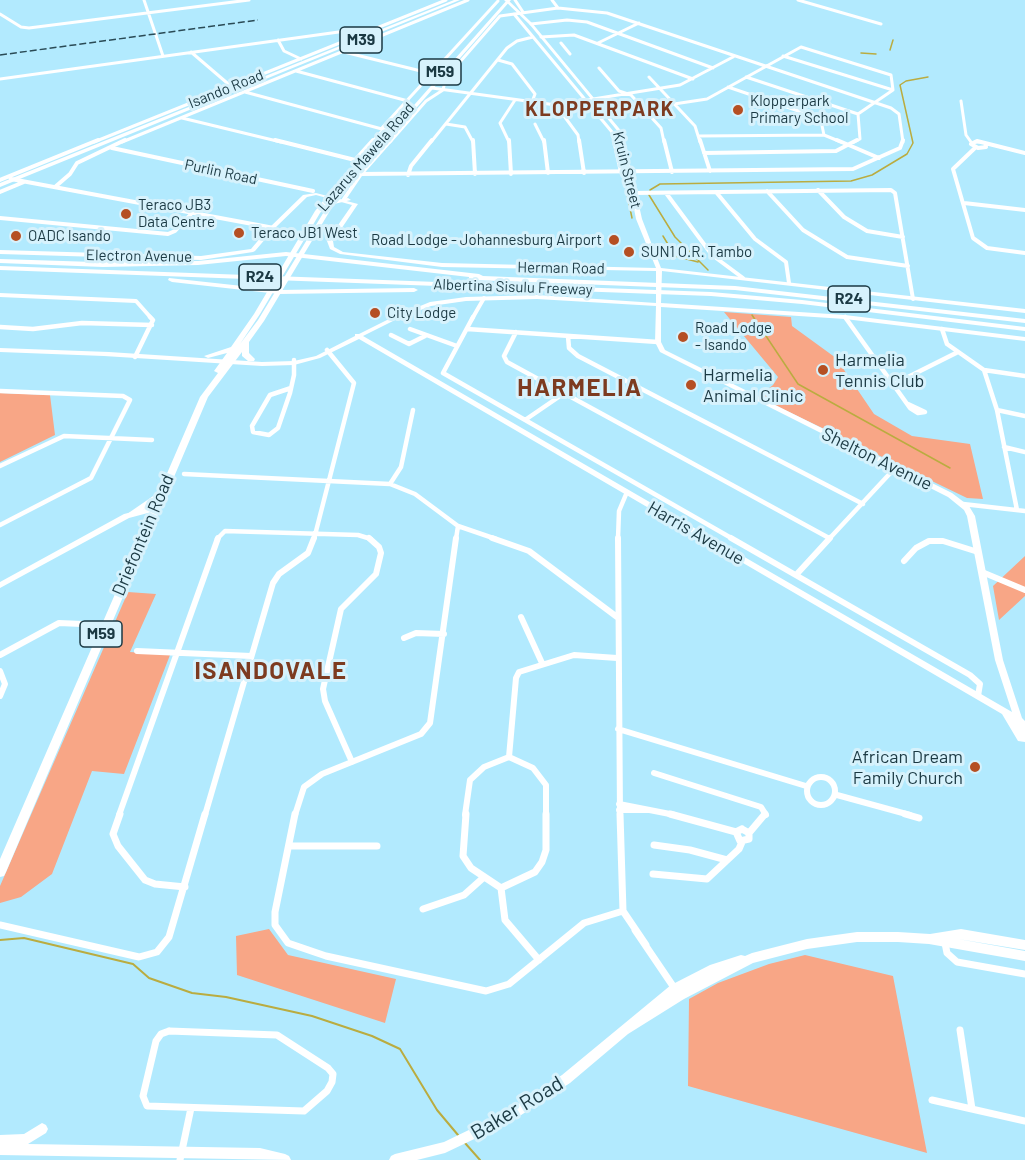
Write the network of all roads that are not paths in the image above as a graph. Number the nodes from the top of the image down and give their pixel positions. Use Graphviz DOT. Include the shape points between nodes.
graph roads {
  1 [pos="144,0"];
  2 [pos="249,0"];
  3 [pos="446,0"];
  4 [pos="458,0"];
  5 [pos="468,0"];
  6 [pos="507,0"];
  7 [pos="515,0"];
  8 [pos="552,0"];
  9 [pos="798,0"];
  10 [pos="498,1"];
  11 [pos="502,8"];
  12 [pos="558,8"];
  13 [pos="518,12"];
  14 [pos="148,13"];
  15 [pos="0,14"];
  16 [pos="639,23"];
  17 [pos="531,24"];
  18 [pos="881,24"];
  19 [pos="365,32"];
  20 [pos="619,33"];
  21 [pos="374,36"];
  22 [pos="541,37"];
  23 [pos="533,38"];
  24 [pos="278,40"];
  25 [pos="561,43"];
  26 [pos="598,43"];
  27 [pos="191,52"];
  28 [pos="343,52"];
  29 [pos="163,56"];
  30 [pos="557,56"];
  31 [pos="783,56"];
  32 [pos="733,57"];
  33 [pos="301,58"];
  34 [pos="498,60"];
  35 [pos="763,67"];
  36 [pos="599,68"];
  37 [pos="714,68"];
  38 [pos="296,71"];
  39 [pos="433,74"];
  40 [pos="649,77"];
  41 [pos="746,77"];
  42 [pos="0,79"];
  43 [pos="693,79"];
  44 [pos="231,87"];
  45 [pos="728,87"];
  46 [pos="432,88"];
  47 [pos="238,90"];
  48 [pos="443,90"];
  49 [pos="661,90"];
  50 [pos="893,90"];
  51 [pos="245,92"];
  52 [pos="470,94"];
  53 [pos="420,95"];
  54 [pos="631,95"];
  55 [pos="408,100"];
  56 [pos="515,100"];
  57 [pos="594,100"];
  58 [pos="586,101"];
  59 [pos="961,101"];
  60 [pos="532,102"];
  61 [pos="875,103"];
  62 [pos="675,104"];
  63 [pos="556,105"];
  64 [pos="858,114"];
  65 [pos="180,118"];
  66 [pos="446,124"];
  67 [pos="535,124"];
  68 [pos="386,130"];
  69 [pos="966,131"];
  70 [pos="824,135"];
  71 [pos="699,136"];
  72 [pos="977,141"];
  73 [pos="971,142"];
  74 [pos="849,145"];
  75 [pos="985,145"];
  76 [pos="976,147"];
  77 [pos="1002,147"];
  78 [pos="112,148"];
  79 [pos="704,153"];
  80 [pos="1025,153"];
  81 [pos="879,158"];
  82 [pos="710,171"];
  83 [pos="621,172"];
  84 [pos="628,172"];
  85 [pos="672,172"];
  86 [pos="548,173"];
  87 [pos="584,173"];
  88 [pos="361,174"];
  89 [pos="475,174"];
  90 [pos="511,174"];
  91 [pos="408,175"];
  92 [pos="6,178"];
  93 [pos="0,179"];
  94 [pos="20,180"];
  95 [pos="55,187"];
  96 [pos="0,189"];
  97 [pos="888,189"];
  98 [pos="819,190"];
  99 [pos="313,191"];
  100 [pos="768,191"];
  101 [pos="716,192"];
  102 [pos="633,193"];
  103 [pos="666,193"];
  104 [pos="337,198"];
  105 [pos="964,203"];
  106 [pos="1025,210"];
  107 [pos="192,213"];
  108 [pos="0,218"];
  109 [pos="272,229"];
  110 [pos="903,237"];
  111 [pos="307,243"];
  112 [pos="0,252"];
  113 [pos="1025,252"];
  114 [pos="293,259"];
  115 [pos="324,259"];
  116 [pos="0,261"];
  117 [pos="97,264"];
  118 [pos="908,266"];
  119 [pos="0,268"];
  120 [pos="659,270"];
  121 [pos="72,271"];
  122 [pos="743,278"];
  123 [pos="504,279"];
  124 [pos="789,283"];
  125 [pos="276,288"];
  126 [pos="519,288"];
  127 [pos="647,288"];
  128 [pos="672,289"];
  129 [pos="254,291"];
  130 [pos="0,295"];
  131 [pos="484,298"];
  132 [pos="913,298"];
  133 [pos="265,301"];
  134 [pos="659,304"];
  135 [pos="1025,311"];
  136 [pos="845,317"];
  137 [pos="1025,321"];
  138 [pos="152,325"];
  139 [pos="0,327"];
  140 [pos="410,329"];
  141 [pos="466,329"];
  142 [pos="942,329"];
  143 [pos="1025,329"];
  144 [pos="516,332"];
  145 [pos="359,335"];
  146 [pos="391,335"];
  147 [pos="425,336"];
  148 [pos="568,336"];
  149 [pos="1025,339"];
  150 [pos="246,342"];
  151 [pos="658,342"];
  152 [pos="457,346"];
  153 [pos="232,348"];
  154 [pos="0,350"];
  155 [pos="327,351"];
  156 [pos="958,352"];
  157 [pos="136,355"];
  158 [pos="208,356"];
  159 [pos="251,359"];
  160 [pos="229,360"];
  161 [pos="294,361"];
  162 [pos="984,370"];
  163 [pos="445,375"];
  164 [pos="1025,376"];
  165 [pos="892,385"];
  166 [pos="291,388"];
  167 [pos="0,391"];
  168 [pos="563,394"];
  169 [pos="908,404"];
  170 [pos="413,410"];
  171 [pos="997,410"];
  172 [pos="1025,416"];
  173 [pos="525,420"];
  174 [pos="112,438"];
  175 [pos="152,440"];
  176 [pos="1004,447"];
  177 [pos="1025,452"];
  178 [pos="0,466"];
  179 [pos="895,468"];
  180 [pos="184,474"];
  181 [pos="330,480"];
  182 [pos="390,484"];
  183 [pos="627,492"];
  184 [pos="162,493"];
  185 [pos="863,504"];
  186 [pos="963,504"];
  187 [pos="157,508"];
  188 [pos="1017,510"];
  189 [pos="1025,511"];
  190 [pos="129,515"];
  191 [pos="0,525"];
  192 [pos="149,526"];
  193 [pos="458,526"];
  194 [pos="316,533"];
  195 [pos="830,538"];
  196 [pos="978,552"];
  197 [pos="904,561"];
  198 [pos="982,572"];
  199 [pos="796,575"];
  200 [pos="0,585"];
  201 [pos="1025,590"];
  202 [pos="520,617"];
  203 [pos="617,617"];
  204 [pos="105,625"];
  205 [pos="444,634"];
  206 [pos="404,638"];
  207 [pos="137,651"];
  208 [pos="176,653"];
  209 [pos="0,655"];
  210 [pos="252,657"];
  211 [pos="617,658"];
  212 [pos="542,663"];
  213 [pos="0,671"];
  214 [pos="1009,691"];
  215 [pos="0,696"];
  216 [pos="978,696"];
  217 [pos="995,706"];
  218 [pos="1021,721"];
  219 [pos="618,729"];
  220 [pos="1025,738"];
  221 [pos="1025,743"];
  222 [pos="509,757"];
  223 [pos="352,762"];
  224 [pos="654,773"];
  225 [pos="806,786"];
  226 [pos="837,795"];
  227 [pos="619,807"];
  228 [pos="919,818"];
  229 [pos="736,832"];
  230 [pos="748,833"];
  231 [pos="742,842"];
  232 [pos="654,845"];
  233 [pos="289,846"];
  234 [pos="377,846"];
  235 [pos="727,860"];
  236 [pos="0,872"];
  237 [pos="653,874"];
  238 [pos="483,878"];
  239 [pos="185,887"];
  240 [pos="501,888"];
  241 [pos="423,909"];
  242 [pos="623,911"];
  243 [pos="0,925"];
  244 [pos="634,927"];
  245 [pos="929,939"];
  246 [pos="945,943"];
  247 [pos="1025,945"];
  248 [pos="1025,956"];
  249 [pos="539,960"];
  250 [pos="1025,974"];
  251 [pos="677,992"];
  252 [pos="960,1029"];
  253 [pos="932,1100"];
  254 [pos="191,1108"];
  255 [pos="972,1108"];
  256 [pos="1025,1121"];
  257 [pos="42,1129"];
  258 [pos="0,1141"];
  259 [pos="0,1149"];
  260 [pos="181,1156"];
  261 [pos="285,1160"];
  262 [pos="394,1160"];
  1 -- 14 [label="street"];
  2 -- 14 [label="street"];
  3 -- 19 [label="street, Isando Road"];
  4 -- 21 [label="main road, Isando Road / M39"];
  5 -- 21 [label="street, Isando Road"];
  6 -- 11 [label="main road, Lazarus Mawela Road / M59"];
  6 -- 13 [label="main road, Kruin Street"];
  6 -- 53 [label="main road, Lazarus Mawela Road / M59"];
  7 -- 13 [label="street"];
  8 -- 12 [label="street"];
  9 -- 18 [label="street"];
  10 -- 39 [label="street"];
  11 -- 13 [label="main road"];
  11 -- 46 [label="main road, Lazarus Mawela Road / M59"];
  12 -- 13 [label="street"];
  12 -- 16 [label="street" via="602,12"];
  13 -- 17 [label="main road, Kruin Street"];
  13 -- 23 [label="street, Kruin Street"];
  13 -- 48 [label="street" via="500,16 448,76"];
  14 -- 15 [label="street" via="29,28"];
  14 -- 29 [label="street"];
  16 -- 20 [label="street"];
  16 -- 32 [label="street"];
  17 -- 20 [label="street" via="578,21"];
  17 -- 22 [label="main road, Kruin Street"];
  19 -- 21 [label="street"];
  19 -- 24 [label="street" via="353,30"];
  19 -- 33 [label="street, Isando Road"];
  20 -- 26 [label="street"];
  20 -- 37 [label="street"];
  21 -- 28 [label="street, Isando Road"];
  21 -- 47 [label="main road, Isando Road / M39"];
  22 -- 26 [label="street" via="570,34"];
  22 -- 30 [label="main road, Kruin Street"];
  23 -- 34 [label="street" via="515,42"];
  23 -- 58 [label="street, Kruin Street"];
  24 -- 27 [label="street"];
  24 -- 33 [label="street" via="285,51"];
  25 -- 30 [label="street" via="570,54"];
  26 -- 43 [label="street"];
  27 -- 29 [label="street"];
  27 -- 44 [label="street"];
  28 -- 38 [label="street, Isando Road"];
  28 -- 39 [label="street"];
  29 -- 42 [label="street"];
  30 -- 57 [label="main road, Kruin Street"];
  31 -- 35 [label="street"];
  31 -- 50 [label="street"];
  31 -- 50 [label="street" via="797,48 891,74"];
  32 -- 35 [label="street"];
  32 -- 37 [label="street"];
  33 -- 44 [label="street, Isando Road"];
  34 -- 52 [label="street"];
  34 -- 60 [label="street" via="511,63 535,94"];
  35 -- 41 [label="street"];
  35 -- 61 [label="street"];
  36 -- 54 [label="street" via="619,91"];
  37 -- 43 [label="street"];
  38 -- 51 [label="street, Isando Road"];
  38 -- 55 [label="street"];
  39 -- 55 [label="street"];
  40 -- 49 [label="street"];
  41 -- 45 [label="street"];
  41 -- 64 [label="street"];
  43 -- 49 [label="street"];
  44 -- 47 [label="street"];
  44 -- 92 [label="street, Isando Road"];
  45 -- 62 [label="street" via="705,100"];
  45 -- 70 [label="street" via="816,117"];
  46 -- 48 [label="street"];
  46 -- 53 [label="main road"];
  46 -- 68 [label="main road, Lazarus Mawela Road / M59"];
  47 -- 51 [label="street"];
  47 -- 94 [label="main road, Isando Road / M39"];
  48 -- 52 [label="street"];
  48 -- 88 [label="street" via="425,102"];
  49 -- 54 [label="street"];
  49 -- 62 [label="street"];
  50 -- 61 [label="street"];
  51 -- 65 [label="street, Isando Road"];
  51 -- 68 [label="street"];
  52 -- 56 [label="street"];
  52 -- 66 [label="street"];
  53 -- 68 [label="main road, Lazarus Mawela Road / M59"];
  54 -- 57 [label="street"];
  54 -- 85 [label="street" via="661,128"];
  55 -- 68 [label="street"];
  56 -- 60 [label="street"];
  56 -- 90 [label="street" via="500,123 509,141"];
  57 -- 58 [label="street"];
  57 -- 84 [label="main road, Kruin Street" via="620,132"];
  58 -- 63 [label="street"];
  58 -- 83 [label="street, Kruin Street" via="612,133"];
  59 -- 69 [label="street"];
  60 -- 63 [label="street"];
  61 -- 64 [label="street"];
  61 -- 81 [label="street" via="895,110 904,144"];
  62 -- 71 [label="street"];
  63 -- 87 [label="street" via="578,135"];
  64 -- 74 [label="street" via="861,138"];
  65 -- 68 [label="street" via="355,160"];
  65 -- 78 [label="street, Isando Road"];
  66 -- 89 [label="street" via="465,127 473,141"];
  66 -- 91 [label="street"];
  67 -- 86 [label="street" via="544,139"];
  68 -- 104 [label="main road, Lazarus Mawela Road / M59"];
  69 -- 72 [label="street"];
  69 -- 73 [label="street"];
  70 -- 71 [label="street"];
  70 -- 74 [label="street"];
  71 -- 79 [label="street"];
  72 -- 73 [label="street"];
  72 -- 75 [label="street"];
  73 -- 76 [label="street"];
  74 -- 79 [label="street" via="835,151"];
  74 -- 81 [label="street"];
  75 -- 76 [label="street"];
  75 -- 77 [label="street"];
  76 -- 105 [label="street" via="953,169"];
  77 -- 80 [label="street"];
  78 -- 95 [label="street, Isando Road" via="77,163"];
  78 -- 99 [label="street, Purlin Road"];
  79 -- 82 [label="street"];
  81 -- 82 [label="street" via="853,169"];
  82 -- 85 [label="street"];
  83 -- 84 [label="street"];
  83 -- 87 [label="street"];
  84 -- 85 [label="street"];
  84 -- 102 [label="main road, Kruin Street"];
  86 -- 87 [label="street"];
  86 -- 90 [label="street"];
  88 -- 91 [label="street"];
  88 -- 104 [label="street"];
  89 -- 90 [label="street"];
  89 -- 91 [label="street"];
  92 -- 93 [label="street, Isando Road"];
  92 -- 94 [label="street"];
  94 -- 95 [label="street"];
  94 -- 96 [label="main road, Isando Road / M39"];
  95 -- 107 [label="street"];
  97 -- 98 [label="street"];
  97 -- 110 [label="street" via="895,193"];
  98 -- 100 [label="street"];
  98 -- 110 [label="street" via="844,218 867,231"];
  99 -- 104 [label="main road, Purlin Road"];
  99 -- 109 [label="main road" via="303,194"];
  100 -- 101 [label="street"];
  100 -- 118 [label="street" via="803,230 842,255"];
  101 -- 103 [label="street"];
  101 -- 124 [label="street" via="755,239 786,262"];
  102 -- 103 [label="street"];
  102 -- 120 [label="main road, Kruin Street" via="642,230"];
  103 -- 122 [label="street" via="712,255"];
  104 -- 109 [label="main road" via="307,195"];
  104 -- 111 [label="main road, Lazarus Mawela Road / M59"];
  104 -- 114 [label="main road, Lazarus Mawela Road / M59"];
  104 -- 120 [label="main road, Herman Road" via="354,203 330,241 332,248 342,253 447,265"];
  105 -- 106 [label="street"];
  105 -- 113 [label="street" via="976,242 989,248"];
  107 -- 108 [label="street" via="174,232 165,235"];
  107 -- 109 [label="street"];
  109 -- 112 [label="main road, Electron Avenue" via="247,249 212,256"];
  110 -- 118 [label="street"];
  111 -- 114 [label="main road, Lazarus Mawela Road / M59"];
  111 -- 115 [label="highway" via="307,253"];
  114 -- 115 [label="highway"];
  114 -- 117 [label="highway"];
  114 -- 125 [label="main road, Lazarus Mawela Road / M59"];
  115 -- 123 [label="highway"];
  116 -- 117 [label="highway, Albertina Sisulu Freeway / R24"];
  117 -- 123 [label="highway, Albertina Sisulu Freeway / R24"];
  118 -- 132 [label="street"];
  119 -- 121 [label="highway, Albertina Sisulu Freeway / R24"];
  120 -- 122 [label="main road, Herman Road"];
  120 -- 134 [label="main road"];
  121 -- 126 [label="highway, Albertina Sisulu Freeway / R24"];
  121 -- 129 [label="highway"];
  122 -- 124 [label="main road, Herman Road"];
  123 -- 127 [label="highway, Albertina Sisulu Freeway / R24"];
  124 -- 132 [label="main road, Herman Road"];
  125 -- 126 [label="highway"];
  125 -- 129 [label="highway"];
  125 -- 133 [label="main road, Lazarus Mawela Road / M59"];
  125 -- 150 [label="main road, Lazarus Mawela Road / M59"];
  126 -- 127 [label="highway, Albertina Sisulu Freeway / R24"];
  127 -- 128 [label="highway, Albertina Sisulu Freeway / R24"];
  128 -- 137 [label="highway, Albertina Sisulu Freeway / R24" via="804,294"];
  128 -- 143 [label="highway, Albertina Sisulu Freeway / R24"];
  129 -- 133 [label="highway"];
  130 -- 138 [label="street" via="134,300 151,315"];
  131 -- 134 [label="main road"];
  131 -- 141 [label="street"];
  131 -- 145 [label="main road" via="430,304"];
  132 -- 135 [label="main road, Herman Road"];
  133 -- 153 [label="main road, Lazarus Mawela Road / M59"];
  134 -- 136 [label="main road"];
  134 -- 151 [label="main road"];
  136 -- 142 [label="main road"];
  136 -- 165 [label="street"];
  138 -- 139 [label="street" via="82,322 33,329"];
  138 -- 157 [label="street"];
  140 -- 147 [label="street"];
  141 -- 144 [label="street"];
  141 -- 152 [label="street"];
  142 -- 149 [label="main road"];
  142 -- 156 [label="street" via="945,342"];
  144 -- 148 [label="street"];
  144 -- 168 [label="street" via="505,361"];
  145 -- 155 [label="main road"];
  145 -- 183 [label="main road, Harris Avenue"];
  146 -- 147 [label="street" via="409,344"];
  147 -- 152 [label="street"];
  148 -- 151 [label="street"];
  148 -- 185 [label="street" via="569,348 578,356"];
  150 -- 159 [label="main road" via="245,354"];
  150 -- 160 [label="main road, Lazarus Mawela Road / M59"];
  151 -- 179 [label="main road, Shelton Avenue" via="672,358"];
  152 -- 163 [label="street" via="442,370"];
  153 -- 158 [label="main road"];
  153 -- 160 [label="main road, Lazarus Mawela Road / M59"];
  154 -- 157 [label="main road"];
  155 -- 161 [label="main road"];
  155 -- 181 [label="street" via="354,383"];
  156 -- 162 [label="street"];
  156 -- 165 [label="street"];
  157 -- 158 [label="main road"];
  157 -- 160 [label="main road"];
  158 -- 160 [label="main road"];
  159 -- 160 [label="main road"];
  159 -- 161 [label="main road"];
  160 -- 161 [label="main road"];
  160 -- 184 [label="main road, Driefontein Road / M59" via="204,397"];
  161 -- 166 [label="street"];
  162 -- 164 [label="street"];
  162 -- 171 [label="street"];
  163 -- 173 [label="street"];
  165 -- 169 [label="street"];
  166 -- 166 [label="street" via="270,395 252,426 253,432 266,435 276,431"];
  167 -- 174 [label="street" via="130,398"];
  168 -- 173 [label="street"];
  168 -- 195 [label="street"];
  170 -- 182 [label="street" via="401,467"];
  171 -- 172 [label="street"];
  171 -- 176 [label="street"];
  173 -- 199 [label="street"];
  174 -- 175 [label="street"];
  174 -- 178 [label="street" via="64,436"];
  174 -- 191 [label="street" via="91,478"];
  176 -- 177 [label="street"];
  176 -- 188 [label="street"];
  179 -- 185 [label="street"];
  179 -- 186 [label="main road, Shelton Avenue"];
  180 -- 181 [label="street"];
  181 -- 182 [label="street"];
  181 -- 194 [label="street"];
  182 -- 193 [label="street" via="415,494"];
  183 -- 203 [label="street" via="619,511"];
  183 -- 216 [label="main road, Harris Avenue"];
  184 -- 187 [label="main road, Driefontein Road / M59"];
  184 -- 190 [label="main road"];
  185 -- 195 [label="street"];
  186 -- 188 [label="street"];
  186 -- 196 [label="main road" via="971,516"];
  187 -- 190 [label="main road"];
  187 -- 192 [label="main road, Driefontein Road / M59"];
  188 -- 189 [label="street"];
  190 -- 192 [label="main road" via="141,517"];
  190 -- 200 [label="main road"];
  192 -- 204 [label="main road, Driefontein Road / M59"];
  193 -- 203 [label="street" via="529,551"];
  193 -- 205 [label="street"];
  194 -- 208 [label="street" via="228,530 216,540"];
  194 -- 210 [label="street" via="308,553 274,580"];
  194 -- 223 [label="street" via="362,535 381,550 376,574 341,609 323,689"];
  195 -- 199 [label="street"];
  196 -- 197 [label="street" via="943,541 928,541"];
  196 -- 198 [label="main road"];
  198 -- 201 [label="street"];
  198 -- 214 [label="main road"];
  199 -- 216 [label="street" via="970,675 980,684"];
  202 -- 212 [label="street"];
  203 -- 211 [label="street"];
  204 -- 209 [label="street" via="59,623"];
  204 -- 236 [label="main road, Driefontein Road / M59"];
  205 -- 206 [label="street" via="416,633"];
  205 -- 223 [label="street" via="429,726 421,734"];
  207 -- 208 [label="street"];
  208 -- 210 [label="street"];
  208 -- 239 [label="street" via="113,834 145,880"];
  210 -- 239 [label="street"];
  211 -- 212 [label="street" via="574,655"];
  211 -- 219 [label="street"];
  212 -- 222 [label="street" via="516,675"];
  213 -- 215 [label="street" via="5,684"];
  214 -- 217 [label="main road" via="1008,703"];
  214 -- 218 [label="main road"];
  216 -- 217 [label="main road, Harris Avenue"];
  217 -- 218 [label="main road, Harris Avenue"];
  217 -- 221 [label="main road"];
  218 -- 220 [label="main road"];
  219 -- 225 [label="street"];
  219 -- 227 [label="street"];
  222 -- 238 [label="street" via="478,771 468,787 462,849 466,862"];
  222 -- 240 [label="street" via="533,768 546,785 546,850 534,872"];
  223 -- 233 [label="street" via="313,778 304,787"];
  224 -- 230 [label="street" via="761,807 766,815"];
  225 -- 226 [label="street" via="811,779 826,779 835,786"];
  225 -- 226 [label="street" via="807,794 819,803 828,804"];
  226 -- 228 [label="street"];
  227 -- 229 [label="street" via="649,810"];
  227 -- 242 [label="street"];
  229 -- 230 [label="street" via="742,829"];
  229 -- 231 [label="street" via="736,838"];
  230 -- 231 [label="street" via="749,839"];
  231 -- 235 [label="street"];
  232 -- 235 [label="street"];
  233 -- 234 [label="street"];
  233 -- 249 [label="street" via="274,919 279,932 294,947 479,991 506,987"];
  235 -- 237 [label="street" via="703,880"];
  238 -- 240 [label="street"];
  238 -- 241 [label="street" via="464,895"];
  239 -- 243 [label="street" via="169,938 158,952 139,957"];
  240 -- 249 [label="street" via="506,920"];
  242 -- 244 [label="street"];
  242 -- 249 [label="street" via="584,923"];
  244 -- 251 [label="street"];
  245 -- 246 [label="main road, Baker Road"];
  245 -- 247 [label="main road, Baker Road" via="961,934"];
  245 -- 251 [label="main road, Baker Road" via="835,940 718,967"];
  246 -- 248 [label="main road, Baker Road"];
  246 -- 250 [label="street" via="949,957 957,962"];
  251 -- 262 [label="main road, Baker Road" via="555,1088 477,1134"];
  252 -- 255 [label="street"];
  253 -- 255 [label="street"];
  254 -- 254 [label="street" via="151,1106 143,1101 156,1041 165,1032 274,1034 333,1074 327,1091 304,1111"];
  254 -- 260 [label="street"];
  255 -- 256 [label="street"];
  257 -- 258 [label="main road" via="26,1140"];
  259 -- 260 [label="main road"];
  260 -- 261 [label="main road" via="260,1154"];
}
